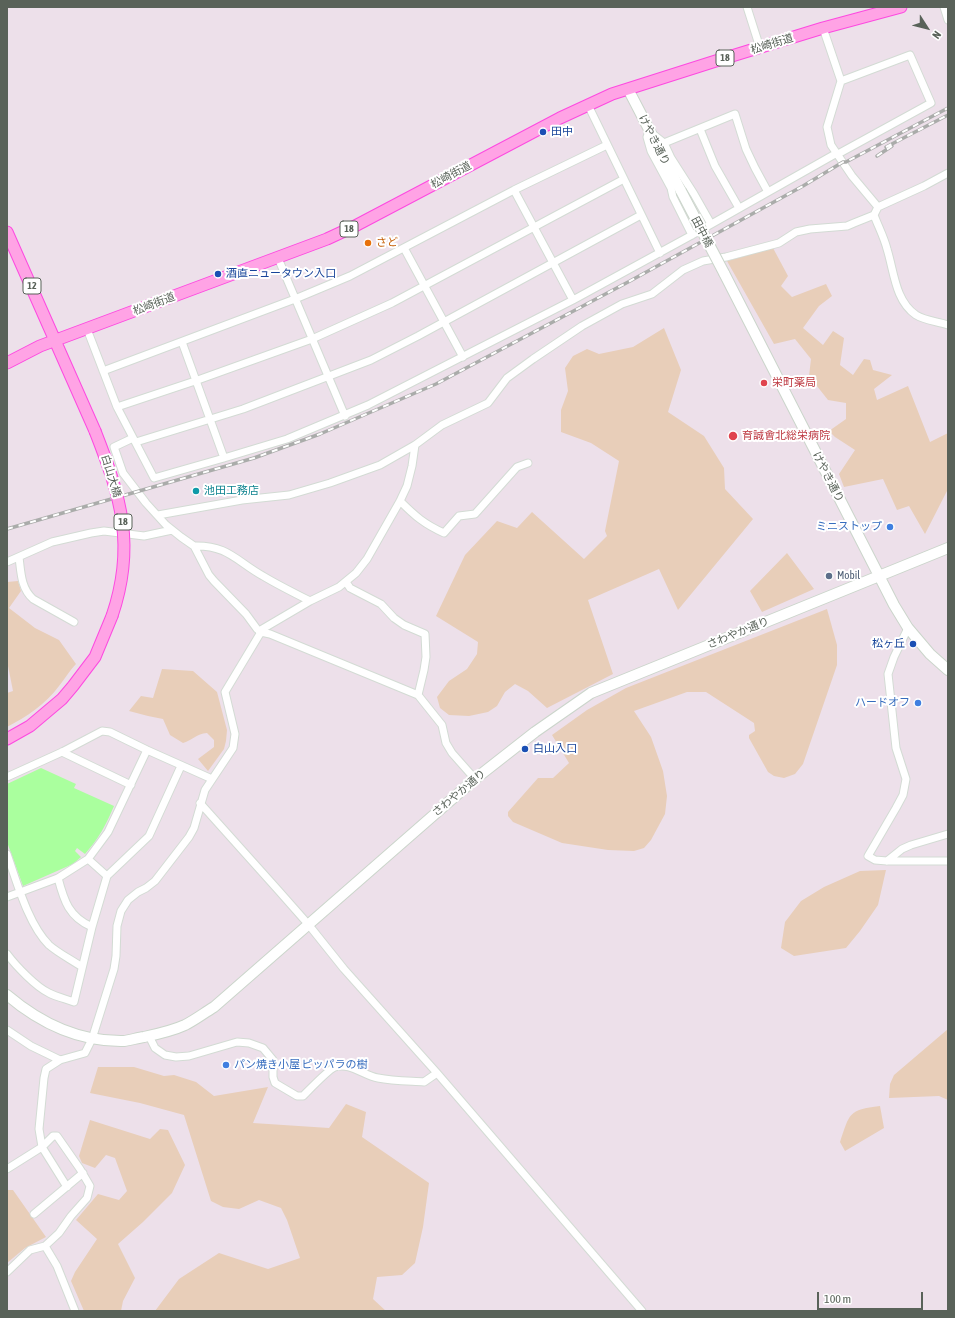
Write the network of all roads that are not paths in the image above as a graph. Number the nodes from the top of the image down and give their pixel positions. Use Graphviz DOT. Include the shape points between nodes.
graph roads {
  1 [pos="747,7"];
  2 [pos="901,7"];
  3 [pos="944,7"];
  4 [pos="948,20"];
  5 [pos="823,28"];
  6 [pos="760,48"];
  7 [pos="841,81"];
  8 [pos="628,89"];
  9 [pos="588,105"];
  10 [pos="700,129"];
  11 [pos="649,131"];
  12 [pos="664,143"];
  13 [pos="607,145"];
  14 [pos="838,154"];
  15 [pos="948,173"];
  16 [pos="624,179"];
  17 [pos="514,190"];
  18 [pos="680,191"];
  19 [pos="768,192"];
  20 [pos="878,207"];
  21 [pos="739,208"];
  22 [pos="641,215"];
  23 [pos="874,215"];
  24 [pos="711,224"];
  25 [pos="534,226"];
  26 [pos="7,232"];
  27 [pos="692,235"];
  28 [pos="404,248"];
  29 [pos="660,253"];
  30 [pos="278,258"];
  31 [pos="553,262"];
  32 [pos="724,273"];
  33 [pos="424,286"];
  34 [pos="295,299"];
  35 [pos="573,300"];
  36 [pos="444,322"];
  37 [pos="948,324"];
  38 [pos="88,330"];
  39 [pos="312,338"];
  40 [pos="56,340"];
  41 [pos="182,342"];
  42 [pos="463,357"];
  43 [pos="7,363"];
  44 [pos="103,371"];
  45 [pos="328,377"];
  46 [pos="195,381"];
  47 [pos="117,407"];
  48 [pos="345,416"];
  49 [pos="209,420"];
  50 [pos="135,440"];
  51 [pos="415,445"];
  52 [pos="224,458"];
  53 [pos="528,463"];
  54 [pos="400,501"];
  55 [pos="158,515"];
  56 [pos="172,530"];
  57 [pos="194,546"];
  58 [pos="948,548"];
  59 [pos="19,557"];
  60 [pos="7,562"];
  61 [pos="879,576"];
  62 [pos="346,582"];
  63 [pos="310,601"];
  64 [pos="74,622"];
  65 [pos="908,628"];
  66 [pos="260,631"];
  67 [pos="948,670"];
  68 [pos="418,695"];
  69 [pos="7,739"];
  70 [pos="147,750"];
  71 [pos="62,752"];
  72 [pos="181,766"];
  73 [pos="7,777"];
  74 [pos="212,779"];
  75 [pos="475,779"];
  76 [pos="131,785"];
  77 [pos="200,803"];
  78 [pos="948,834"];
  79 [pos="7,854"];
  80 [pos="88,859"];
  81 [pos="887,861"];
  82 [pos="948,861"];
  83 [pos="107,876"];
  84 [pos="58,878"];
  85 [pos="20,892"];
  86 [pos="7,897"];
  87 [pos="308,924"];
  88 [pos="92,927"];
  89 [pos="7,954"];
  90 [pos="82,967"];
  91 [pos="7,995"];
  92 [pos="7,1030"];
  93 [pos="150,1036"];
  94 [pos="92,1039"];
  95 [pos="60,1060"];
  96 [pos="437,1073"];
  97 [pos="42,1147"];
  98 [pos="7,1169"];
  99 [pos="83,1173"];
  100 [pos="67,1187"];
  101 [pos="34,1214"];
  102 [pos="45,1246"];
  103 [pos="7,1272"];
  104 [pos="75,1311"];
  105 [pos="642,1311"];
  1 -- 6 [label="street"];
  2 -- 5 [label="main road, 松崎街道 / 18"];
  3 -- 4 [label="street"];
  5 -- 6 [label="main road, 松崎街道 / 18"];
  5 -- 7 [label="street"];
  6 -- 8 [label="main road, 松崎街道 / 18"];
  7 -- 14 [label="street" via="827,127 831,145"];
  7 -- 14 [label="street" via="910,55 931,103"];
  8 -- 9 [label="main road, 松崎街道 / 18"];
  8 -- 11 [label="street, けやき通り"];
  9 -- 13 [label="street"];
  9 -- 30 [label="main road, 松崎街道 / 18" via="356,226"];
  10 -- 12 [label="street"];
  10 -- 19 [label="street" via="736,114 749,155"];
  10 -- 21 [label="street" via="715,166"];
  11 -- 12 [label="street"];
  11 -- 18 [label="street, けやき通り"];
  11 -- 27 [label="street" via="647,137 651,151"];
  12 -- 24 [label="street"];
  13 -- 16 [label="street"];
  13 -- 17 [label="street"];
  14 -- 19 [label="street"];
  14 -- 20 [label="street" via="852,176"];
  15 -- 20 [label="street"];
  16 -- 22 [label="street"];
  16 -- 25 [label="street"];
  17 -- 25 [label="street"];
  17 -- 28 [label="street"];
  18 -- 32 [label="street, 田中橋, bridge"];
  19 -- 21 [label="street"];
  20 -- 23 [label="street"];
  21 -- 24 [label="street"];
  22 -- 29 [label="street"];
  22 -- 31 [label="street"];
  23 -- 37 [label="street" via="887,247 901,298 916,314 928,320"];
  23 -- 51 [label="street" via="847,226 796,232 779,243 703,261 683,270 652,294 622,304 582,326 507,378 488,403 442,425"];
  24 -- 27 [label="street"];
  25 -- 31 [label="street"];
  25 -- 33 [label="street"];
  26 -- 40 [label="main road, 12"];
  27 -- 29 [label="street"];
  28 -- 33 [label="street"];
  28 -- 34 [label="street" via="350,276"];
  29 -- 35 [label="street"];
  30 -- 34 [label="street"];
  30 -- 38 [label="main road, 松崎街道 / 18"];
  31 -- 35 [label="street"];
  31 -- 36 [label="street"];
  32 -- 61 [label="street, けやき通り"];
  33 -- 36 [label="street"];
  33 -- 39 [label="street"];
  34 -- 39 [label="street"];
  34 -- 41 [label="street"];
  35 -- 42 [label="street"];
  36 -- 42 [label="street"];
  36 -- 45 [label="street" via="371,360"];
  38 -- 40 [label="main road, 松崎街道 / 18"];
  38 -- 44 [label="street"];
  39 -- 45 [label="street"];
  39 -- 46 [label="street"];
  40 -- 43 [label="main road, 松崎街道 / 18"];
  40 -- 69 [label="main road, 白山大橋 / 18, bridge" via="110,468 123,521 123,570 118,600 95,656 62,699 30,726"];
  41 -- 44 [label="street"];
  41 -- 46 [label="street"];
  42 -- 48 [label="street"];
  44 -- 47 [label="street"];
  45 -- 48 [label="street"];
  45 -- 49 [label="street"];
  46 -- 47 [label="street"];
  46 -- 49 [label="street"];
  47 -- 50 [label="street"];
  48 -- 52 [label="street" via="287,439"];
  49 -- 50 [label="street"];
  49 -- 52 [label="street"];
  50 -- 52 [label="street" via="154,478"];
  50 -- 55 [label="street" via="114,447 123,472"];
  51 -- 54 [label="street" via="411,475"];
  51 -- 55 [label="street" via="380,465 289,495 242,500"];
  53 -- 54 [label="street" via="517,467 475,514 459,516 444,533 419,519"];
  54 -- 62 [label="street" via="367,559"];
  55 -- 56 [label="street"];
  56 -- 57 [label="street"];
  56 -- 59 [label="street" via="144,536 104,531 91,533 52,542"];
  57 -- 63 [label="street" via="215,547 227,552 262,576"];
  57 -- 66 [label="street" via="209,575"];
  58 -- 61 [label="street, さわやか通り"];
  59 -- 60 [label="street"];
  59 -- 64 [label="street" via="23,585 28,594"];
  61 -- 65 [label="street, けやき通り"];
  61 -- 75 [label="street, さわやか通り" via="591,693 535,732"];
  62 -- 63 [label="street"];
  62 -- 68 [label="street" via="350,588 381,604 404,625 425,634 426,657"];
  63 -- 66 [label="street"];
  65 -- 67 [label="street, けやき通り"];
  65 -- 81 [label="street" via="888,674 896,748 906,779 903,795 868,856 875,860"];
  66 -- 68 [label="street"];
  66 -- 74 [label="street" via="225,692 235,742"];
  68 -- 75 [label="street" via="442,725 446,743 452,753"];
  70 -- 71 [label="street" via="110,732 102,731"];
  70 -- 72 [label="street"];
  70 -- 76 [label="street"];
  71 -- 73 [label="street"];
  71 -- 76 [label="street"];
  72 -- 74 [label="street"];
  72 -- 83 [label="street" via="149,836"];
  74 -- 77 [label="street"];
  75 -- 87 [label="street, さわやか通り"];
  76 -- 80 [label="street" via="108,832"];
  77 -- 87 [label="street"];
  77 -- 94 [label="street" via="189,837 155,881 128,900 121,911 117,926 114,969"];
  78 -- 81 [label="street" via="911,845"];
  79 -- 85 [label="street"];
  80 -- 83 [label="street"];
  80 -- 84 [label="street"];
  81 -- 82 [label="street"];
  83 -- 88 [label="street"];
  84 -- 85 [label="street"];
  84 -- 88 [label="street" via="67,907 79,920"];
  85 -- 86 [label="street"];
  85 -- 90 [label="street" via="32,922 49,945"];
  87 -- 93 [label="street, さわやか通り" via="214,1007 186,1024"];
  87 -- 96 [label="street" via="344,969"];
  88 -- 90 [label="street"];
  89 -- 90 [label="street" via="31,979 48,992 74,1002"];
  91 -- 94 [label="street, さわやか通り" via="48,1024"];
  92 -- 95 [label="street" via="31,1046"];
  93 -- 94 [label="street, さわやか通り" via="124,1041"];
  93 -- 96 [label="street" via="155,1048 176,1057 189,1056 237,1042 263,1048 273,1060 275,1083 297,1096 303,1096 329,1071 340,1066 347,1066 378,1079 424,1082"];
  94 -- 95 [label="street" via="85,1053"];
  95 -- 97 [label="street" via="46,1070 44,1078 39,1129"];
  96 -- 105 [label="street"];
  97 -- 98 [label="street"];
  97 -- 99 [label="street" via="53,1136 57,1136"];
  97 -- 100 [label="street"];
  99 -- 100 [label="street"];
  99 -- 102 [label="street" via="90,1186 87,1198"];
  100 -- 101 [label="street"];
  102 -- 103 [label="street" via="30,1250"];
  102 -- 104 [label="street" via="57,1266"];
}
